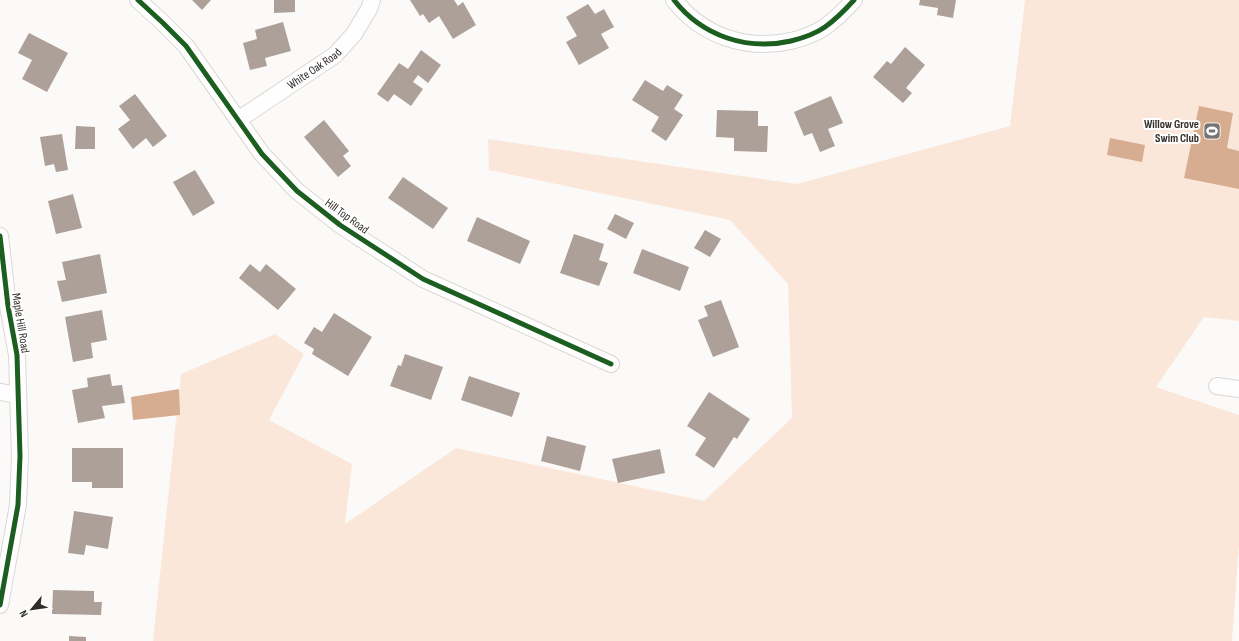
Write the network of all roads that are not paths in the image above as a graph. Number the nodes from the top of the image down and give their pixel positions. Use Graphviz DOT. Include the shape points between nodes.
graph roads {
  1 [pos="138,0"];
  2 [pos="372,0"];
  3 [pos="674,0"];
  4 [pos="854,0"];
  5 [pos="238,120"];
  6 [pos="0,236"];
  7 [pos="611,364"];
  8 [pos="1217,386"];
  9 [pos="1239,389"];
  10 [pos="0,392"];
  11 [pos="18,395"];
  12 [pos="0,602"];
  13 [pos="0,605"];
  1 -- 5 [label="street, Hill Top Road" via="186,46"];
  2 -- 5 [label="street, White Oak Road" via="354,34 335,55"];
  3 -- 4 [label="street" via="710,31 732,40 755,45 779,44 802,38 824,28"];
  5 -- 7 [label="street, Hill Top Road" via="262,154 297,191 340,225 378,250 423,279"];
  6 -- 11 [label="street, Maple Hill Road" via="17,355"];
  8 -- 9 [label="street"];
  10 -- 11 [label="street"];
  11 -- 12 [label="street, Maple Hill Road" via="18,505"];
  12 -- 13 [label="street, Maple Hill Road"];
}
